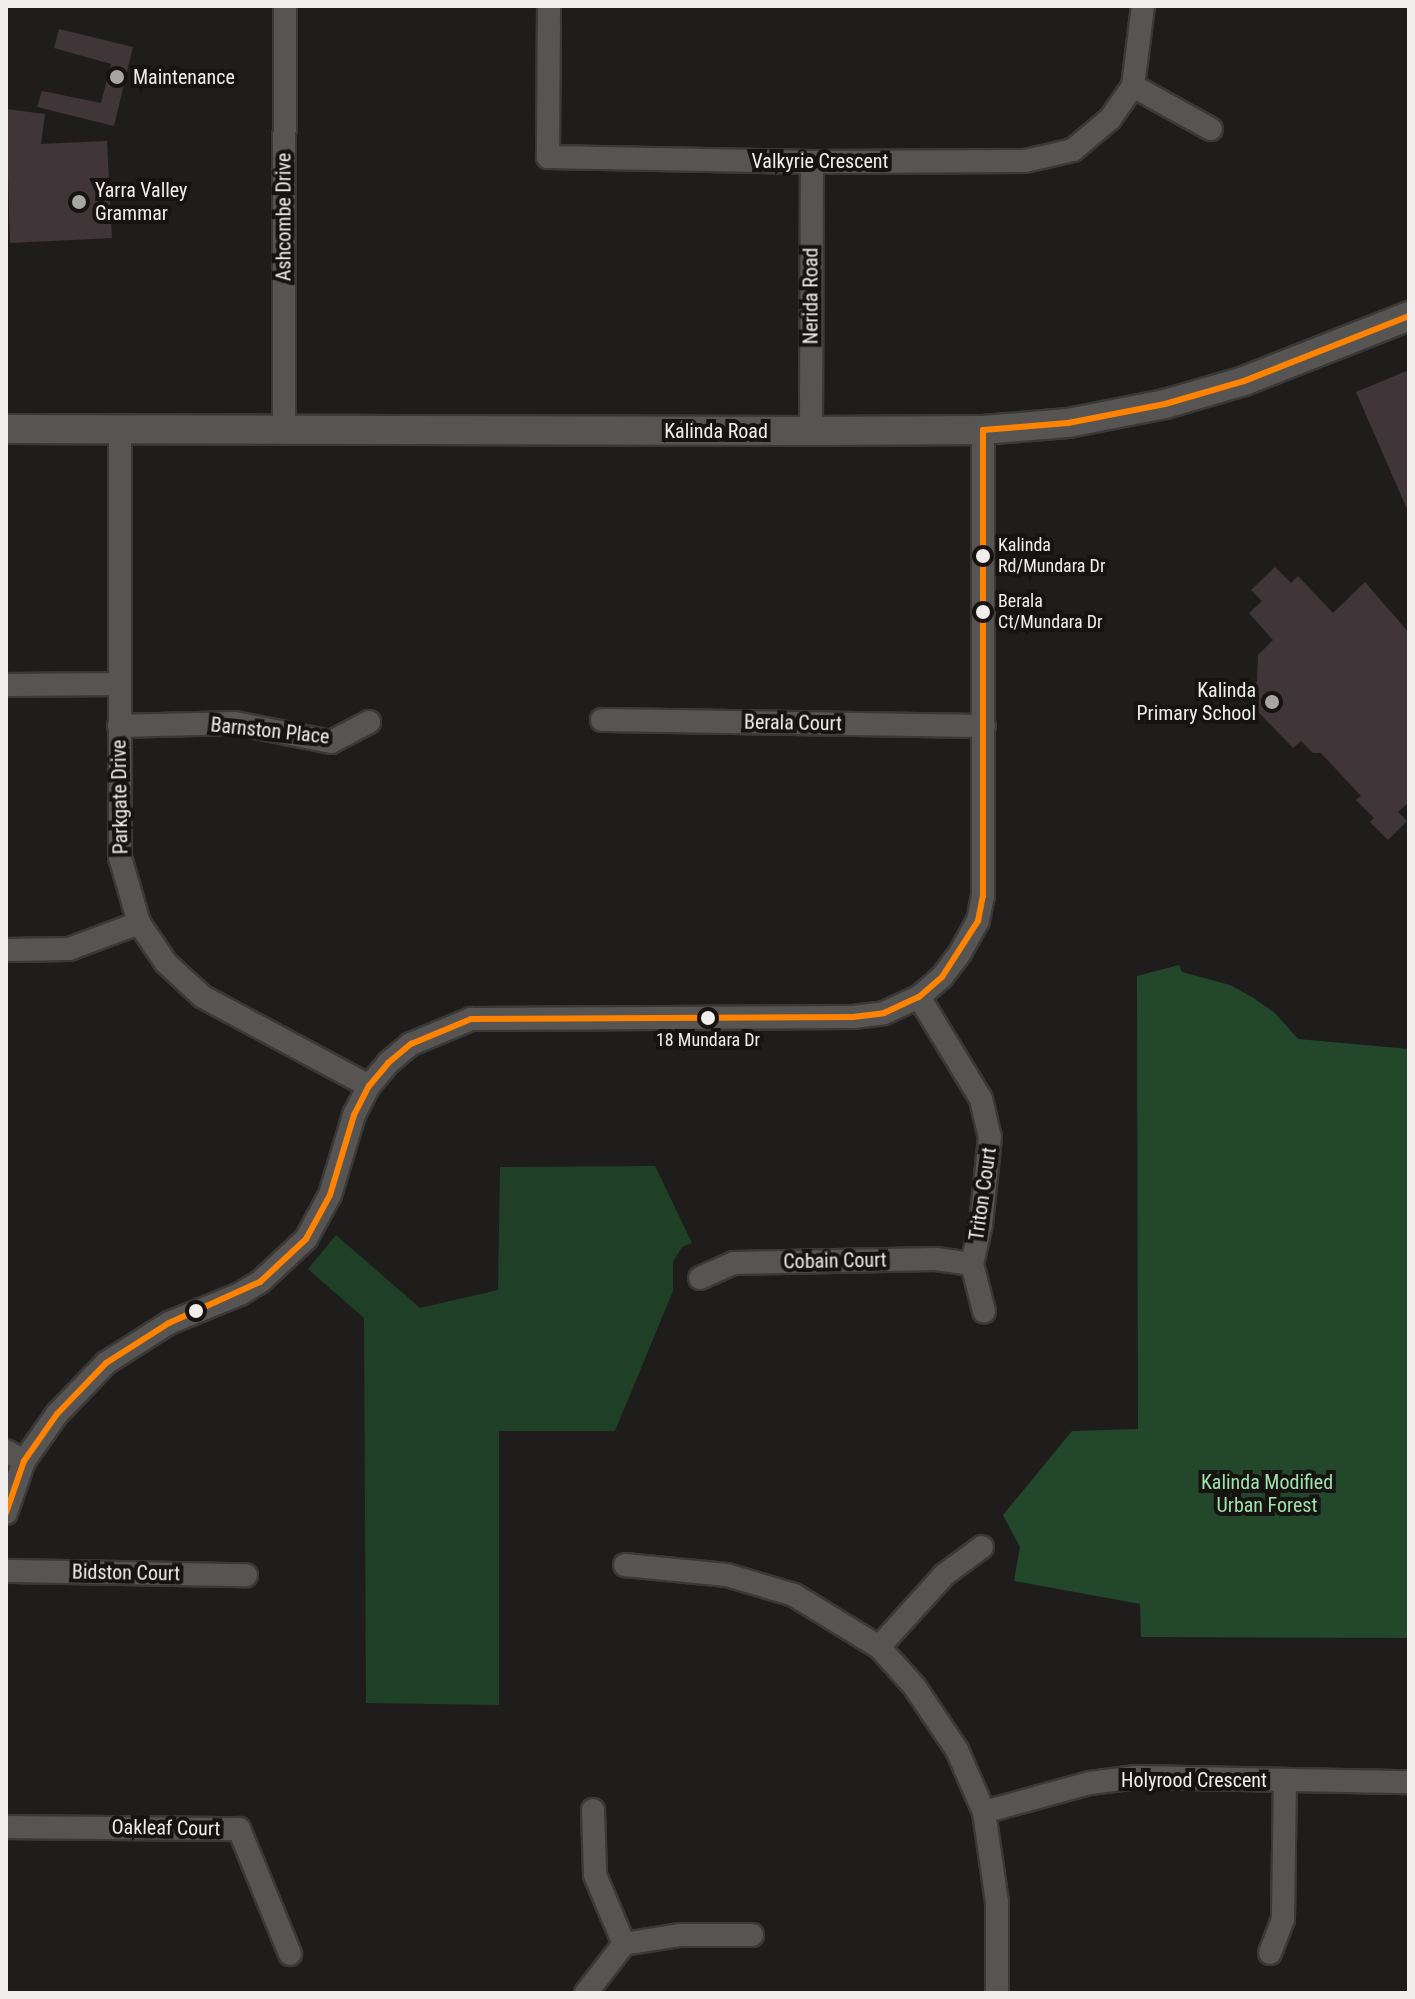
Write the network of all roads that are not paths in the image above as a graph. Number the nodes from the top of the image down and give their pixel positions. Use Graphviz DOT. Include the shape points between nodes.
graph roads {
  1 [pos="285,6"];
  2 [pos="549,6"];
  3 [pos="1143,6"];
  4 [pos="1133,86"];
  5 [pos="1211,129"];
  6 [pos="812,162"];
  7 [pos="1409,316"];
  8 [pos="6,429"];
  9 [pos="120,429"];
  10 [pos="284,429"];
  11 [pos="983,430"];
  12 [pos="811,431"];
  13 [pos="117,684"];
  14 [pos="6,685"];
  15 [pos="602,720"];
  16 [pos="369,722"];
  17 [pos="119,726"];
  18 [pos="984,726"];
  19 [pos="139,923"];
  20 [pos="6,950"];
  21 [pos="919,997"];
  22 [pos="369,1086"];
  23 [pos="972,1264"];
  24 [pos="700,1278"];
  25 [pos="984,1311"];
  26 [pos="15,1456"];
  27 [pos="6,1513"];
  28 [pos="982,1547"];
  29 [pos="625,1565"];
  30 [pos="6,1571"];
  31 [pos="246,1575"];
  32 [pos="879,1647"];
  33 [pos="1285,1781"];
  34 [pos="1409,1782"];
  35 [pos="593,1810"];
  36 [pos="984,1812"];
  37 [pos="6,1827"];
  38 [pos="752,1935"];
  39 [pos="624,1944"];
  40 [pos="1270,1953"];
  41 [pos="290,1954"];
  42 [pos="586,1993"];
  43 [pos="997,1993"];
  1 -- 10 [label="street, Ashcombe Drive"];
  2 -- 6 [label="street, Valkyrie Crescent" via="548,157"];
  3 -- 4 [label="street, Valkyrie Crescent"];
  4 -- 5 [label="street"];
  4 -- 6 [label="street, Valkyrie Crescent" via="1090,138 1051,157"];
  6 -- 12 [label="street, Nerida Road"];
  7 -- 11 [label="street, Kalinda Road" via="1244,381 1165,404 1068,423"];
  8 -- 9 [label="street, Kalinda Road"];
  9 -- 10 [label="street, Kalinda Road"];
  9 -- 13 [label="street, Parkgate Drive"];
  10 -- 12 [label="street, Kalinda Road"];
  11 -- 12 [label="street, Kalinda Road"];
  11 -- 18 [label="street"];
  13 -- 14 [label="street"];
  13 -- 17 [label="street, Parkgate Drive"];
  15 -- 18 [label="street, Berala Court"];
  16 -- 17 [label="street, Barnston Place" via="331,742 235,723"];
  17 -- 19 [label="street, Parkgate Drive" via="120,857"];
  18 -- 21 [label="street" via="985,867 978,921 960,953"];
  19 -- 20 [label="street" via="69,949"];
  19 -- 22 [label="street, Parkgate Drive" via="166,963 203,997"];
  21 -- 22 [label="street" via="884,1013 853,1017 471,1019 411,1044"];
  21 -- 23 [label="street, Triton Court" via="981,1099 990,1137"];
  22 -- 26 [label="street" via="354,1115 330,1195 306,1239 260,1282 169,1323 106,1363"];
  23 -- 24 [label="street, Cobain Court" via="936,1259 734,1263"];
  23 -- 25 [label="street, Triton Court"];
  26 -- 27 [label="street"];
  28 -- 32 [label="street" via="944,1575"];
  29 -- 32 [label="street" via="760,1583 794,1595"];
  30 -- 31 [label="street, Bidston Court"];
  32 -- 36 [label="street" via="914,1686 957,1750"];
  33 -- 34 [label="street, Holyrood Crescent"];
  33 -- 36 [label="street, Holyrood Crescent" via="1137,1777 1090,1783"];
  33 -- 40 [label="street" via="1283,1919"];
  35 -- 39 [label="street" via="595,1875"];
  36 -- 43 [label="street" via="997,1902"];
  37 -- 41 [label="street, Oakleaf Court" via="239,1829"];
  38 -- 39 [label="street" via="680,1935"];
  39 -- 42 [label="street"];
}
